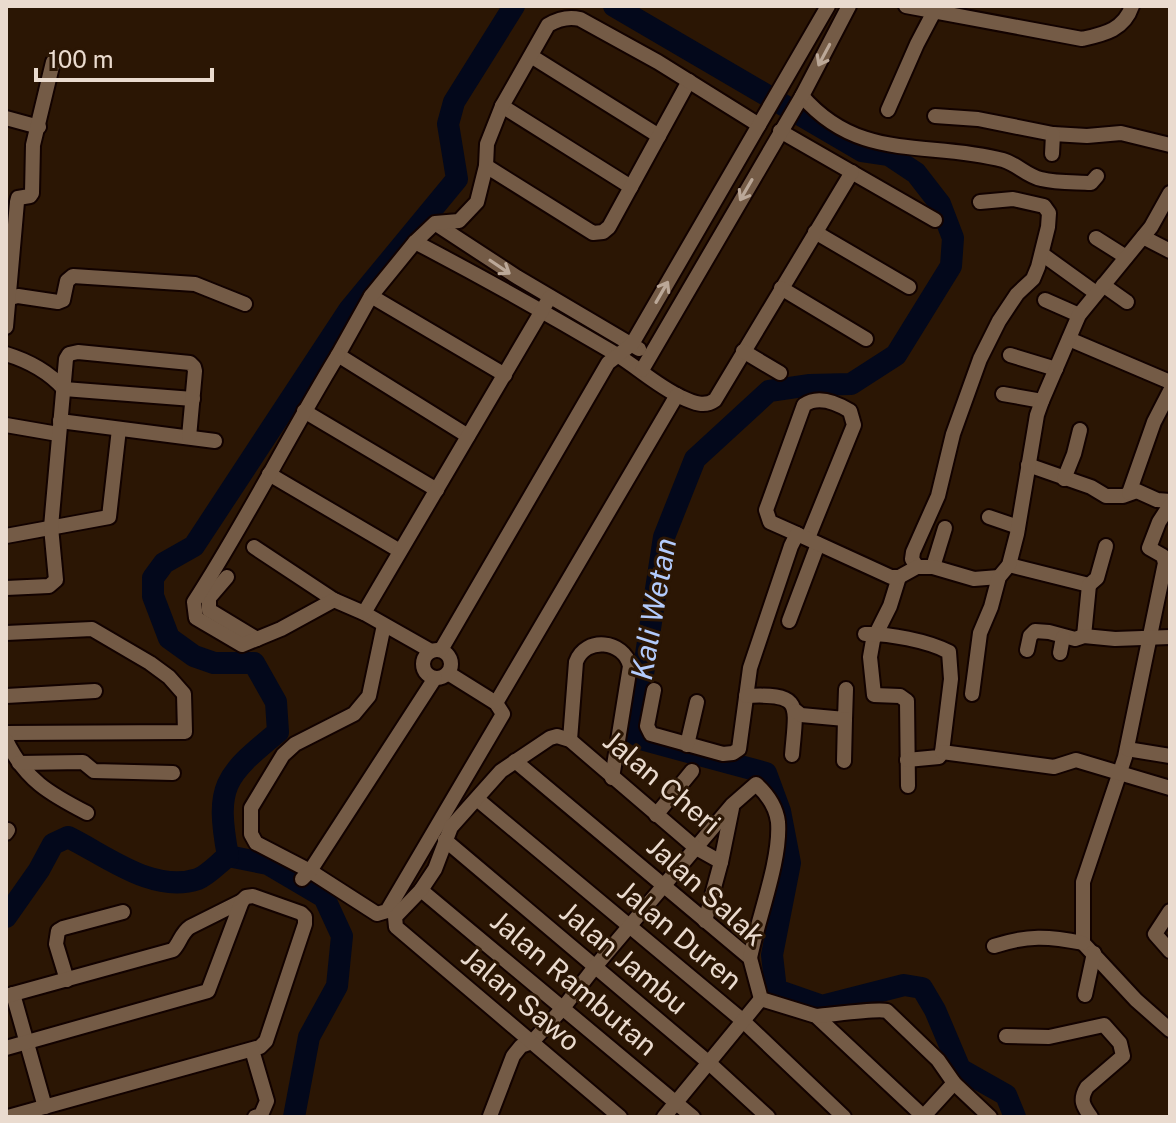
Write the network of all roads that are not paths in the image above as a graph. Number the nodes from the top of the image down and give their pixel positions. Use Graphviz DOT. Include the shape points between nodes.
graph roads {
  1 [pos="828,6"];
  2 [pos="849,6"];
  3 [pos="906,6"];
  4 [pos="1132,6"];
  5 [pos="936,9"];
  6 [pos="531,56"];
  7 [pos="53,62"];
  8 [pos="689,81"];
  9 [pos="800,99"];
  10 [pos="502,106"];
  11 [pos="888,110"];
  12 [pos="935,116"];
  13 [pos="6,118"];
  14 [pos="762,121"];
  15 [pos="39,127"];
  16 [pos="783,127"];
  17 [pos="1053,134"];
  18 [pos="659,136"];
  19 [pos="750,141"];
  20 [pos="1170,145"];
  21 [pos="769,151"];
  22 [pos="1052,154"];
  23 [pos="486,166"];
  24 [pos="852,172"];
  25 [pos="1097,176"];
  26 [pos="631,187"];
  27 [pos="1170,193"];
  28 [pos="12,197"];
  29 [pos="980,202"];
  30 [pos="935,220"];
  31 [pos="435,223"];
  32 [pos="815,232"];
  33 [pos="1143,237"];
  34 [pos="1096,238"];
  35 [pos="415,242"];
  36 [pos="1170,251"];
  37 [pos="1042,254"];
  38 [pos="1126,257"];
  39 [pos="909,287"];
  40 [pos="781,288"];
  41 [pos="1100,289"];
  42 [pos="371,296"];
  43 [pos="550,297"];
  44 [pos="7,298"];
  45 [pos="1045,300"];
  46 [pos="1127,302"];
  47 [pos="245,304"];
  48 [pos="542,311"];
  49 [pos="1079,315"];
  50 [pos="6,327"];
  51 [pos="866,339"];
  52 [pos="1069,339"];
  53 [pos="632,344"];
  54 [pos="743,351"];
  55 [pos="6,354"];
  56 [pos="338,355"];
  57 [pos="650,355"];
  58 [pos="1010,355"];
  59 [pos="619,356"];
  60 [pos="1056,369"];
  61 [pos="642,370"];
  62 [pos="780,373"];
  63 [pos="505,375"];
  64 [pos="1170,382"];
  65 [pos="64,389"];
  66 [pos="1170,391"];
  67 [pos="1003,394"];
  68 [pos="677,395"];
  69 [pos="193,399"];
  70 [pos="1042,401"];
  71 [pos="304,411"];
  72 [pos="6,425"];
  73 [pos="59,428"];
  74 [pos="119,429"];
  75 [pos="1080,430"];
  76 [pos="468,436"];
  77 [pos="189,437"];
  78 [pos="215,441"];
  79 [pos="1028,465"];
  80 [pos="269,474"];
  81 [pos="1064,479"];
  82 [pos="437,490"];
  83 [pos="1129,493"];
  84 [pos="1169,502"];
  85 [pos="989,517"];
  86 [pos="51,527"];
  87 [pos="1018,527"];
  88 [pos="945,528"];
  89 [pos="6,536"];
  90 [pos="808,539"];
  91 [pos="1106,546"];
  92 [pos="254,547"];
  93 [pos="400,551"];
  94 [pos="917,567"];
  95 [pos="933,567"];
  96 [pos="1004,571"];
  97 [pos="227,577"];
  98 [pos="899,577"];
  99 [pos="1089,585"];
  100 [pos="6,588"];
  101 [pos="334,600"];
  102 [pos="364,613"];
  103 [pos="789,621"];
  104 [pos="384,625"];
  105 [pos="6,633"];
  106 [pos="870,633"];
  107 [pos="1084,636"];
  108 [pos="1063,637"];
  109 [pos="1150,637"];
  110 [pos="1170,637"];
  111 [pos="257,639"];
  112 [pos="436,650"];
  113 [pos="1027,650"];
  114 [pos="1060,653"];
  115 [pos="441,676"];
  116 [pos="846,689"];
  117 [pos="654,690"];
  118 [pos="95,691"];
  119 [pos="972,694"];
  120 [pos="6,696"];
  121 [pos="746,696"];
  122 [pos="697,702"];
  123 [pos="496,703"];
  124 [pos="796,711"];
  125 [pos="845,719"];
  126 [pos="6,733"];
  127 [pos="6,740"];
  128 [pos="570,740"];
  129 [pos="687,745"];
  130 [pos="1127,749"];
  131 [pos="942,752"];
  132 [pos="792,755"];
  133 [pos="1170,756"];
  134 [pos="907,760"];
  135 [pos="515,761"];
  136 [pos="844,761"];
  137 [pos="19,763"];
  138 [pos="692,771"];
  139 [pos="173,773"];
  140 [pos="1120,773"];
  141 [pos="612,778"];
  142 [pos="908,786"];
  143 [pos="1170,788"];
  144 [pos="477,799"];
  145 [pos="732,805"];
  146 [pos="87,813"];
  147 [pos="656,815"];
  148 [pos="445,840"];
  149 [pos="696,848"];
  150 [pos="721,862"];
  151 [pos="306,875"];
  152 [pos="664,886"];
  153 [pos="421,890"];
  154 [pos="242,901"];
  155 [pos="1170,911"];
  156 [pos="123,912"];
  157 [pos="705,921"];
  158 [pos="630,926"];
  159 [pos="994,946"];
  160 [pos="1089,948"];
  161 [pos="1170,951"];
  162 [pos="750,958"];
  163 [pos="594,968"];
  164 [pos="67,980"];
  165 [pos="10,995"];
  166 [pos="1085,995"];
  167 [pos="761,999"];
  168 [pos="563,1008"];
  169 [pos="816,1016"];
  170 [pos="742,1020"];
  171 [pos="1170,1030"];
  172 [pos="1006,1036"];
  173 [pos="27,1042"];
  174 [pos="532,1042"];
  175 [pos="6,1048"];
  176 [pos="252,1050"];
  177 [pos="708,1062"];
  178 [pos="954,1083"];
  179 [pos="676,1101"];
  180 [pos="45,1107"];
  181 [pos="63,1110"];
  182 [pos="26,1115"];
  183 [pos="490,1116"];
  184 [pos="8,1117"];
  185 [pos="255,1117"];
  186 [pos="620,1117"];
  187 [pos="664,1117"];
  188 [pos="693,1117"];
  189 [pos="768,1117"];
  190 [pos="844,1117"];
  191 [pos="924,1117"];
  192 [pos="990,1117"];
  193 [pos="1091,1117"];
  1 -- 14 [label="street"];
  2 -- 9 [label="street, one-way"];
  3 -- 5 [label="street"];
  4 -- 5 [label="street" via="1128,19 1105,34 1082,39"];
  5 -- 11 [label="street"];
  6 -- 8 [label="street" via="548,25 572,17"];
  6 -- 10 [label="street"];
  6 -- 18 [label="street"];
  7 -- 15 [label="street"];
  8 -- 14 [label="street"];
  8 -- 18 [label="street"];
  9 -- 16 [label="street"];
  9 -- 25 [label="street" via="872,143 1004,160 1040,179 1091,183"];
  10 -- 23 [label="street" via="487,144"];
  10 -- 26 [label="street"];
  12 -- 17 [label="street"];
  13 -- 15 [label="street"];
  14 -- 19 [label="street"];
  15 -- 28 [label="street" via="32,195"];
  16 -- 21 [label="street"];
  16 -- 24 [label="street"];
  17 -- 20 [label="street" via="1121,133"];
  17 -- 22 [label="street"];
  18 -- 26 [label="street"];
  19 -- 21 [label="street"];
  53 -- 19 [label="street, one-way"];
  21 -- 57 [label="street, one-way"];
  23 -- 26 [label="street" via="593,233 609,227"];
  23 -- 31 [label="street" via="469,213 459,221"];
  24 -- 30 [label="street"];
  24 -- 32 [label="street"];
  27 -- 33 [label="street"];
  28 -- 44 [label="street"];
  29 -- 37 [label="street" via="1013,199 1044,206 1049,213"];
  31 -- 35 [label="street"];
  31 -- 43 [label="street, one-way"];
  32 -- 39 [label="street"];
  32 -- 40 [label="street"];
  33 -- 36 [label="street"];
  33 -- 38 [label="street"];
  34 -- 38 [label="street"];
  35 -- 42 [label="street"];
  35 -- 48 [label="street"];
  37 -- 41 [label="street"];
  37 -- 94 [label="street" via="1033,279 999,321 980,359 938,496 913,552"];
  38 -- 41 [label="street"];
  40 -- 51 [label="street"];
  40 -- 54 [label="street"];
  41 -- 46 [label="street"];
  41 -- 49 [label="street"];
  42 -- 56 [label="street"];
  42 -- 63 [label="street"];
  43 -- 48 [label="street"];
  43 -- 53 [label="street"];
  44 -- 47 [label="street" via="58,302 73,276 195,284"];
  44 -- 50 [label="street"];
  45 -- 49 [label="street"];
  48 -- 59 [label="street"];
  48 -- 63 [label="street"];
  49 -- 52 [label="street"];
  52 -- 60 [label="street"];
  52 -- 64 [label="street"];
  53 -- 57 [label="street"];
  53 -- 59 [label="street"];
  54 -- 62 [label="street"];
  54 -- 68 [label="street" via="715,400 702,405"];
  55 -- 65 [label="street" via="34,364"];
  56 -- 71 [label="street"];
  56 -- 76 [label="street"];
  57 -- 61 [label="street"];
  58 -- 60 [label="street"];
  59 -- 61 [label="street"];
  59 -- 112 [label="street" via="608,363"];
  60 -- 70 [label="street"];
  61 -- 68 [label="street"];
  63 -- 76 [label="street"];
  65 -- 69 [label="street"];
  65 -- 69 [label="street" via="66,359 78,352 190,363 195,371"];
  65 -- 73 [label="street"];
  66 -- 83 [label="street"];
  67 -- 70 [label="street"];
  68 -- 123 [label="street"];
  69 -- 77 [label="street"];
  70 -- 79 [label="street"];
  71 -- 80 [label="street"];
  71 -- 82 [label="street"];
  72 -- 73 [label="street"];
  73 -- 74 [label="street"];
  73 -- 86 [label="street"];
  74 -- 77 [label="street"];
  74 -- 86 [label="street" via="109,517"];
  75 -- 81 [label="street"];
  76 -- 82 [label="street"];
  77 -- 78 [label="street"];
  79 -- 81 [label="street"];
  79 -- 87 [label="street"];
  80 -- 93 [label="street"];
  80 -- 111 [label="street" via="236,539 194,602 196,618 235,643 248,645"];
  81 -- 83 [label="street" via="1106,496"];
  82 -- 93 [label="street"];
  83 -- 84 [label="street" via="1139,491"];
  84 -- 109 [label="street" via="1149,548 1165,563"];
  85 -- 87 [label="street"];
  86 -- 89 [label="street"];
  86 -- 100 [label="street" via="54,584"];
  87 -- 96 [label="street"];
  88 -- 95 [label="street"];
  90 -- 90 [label="street" via="770,522 766,510 804,405 817,399 850,411 854,425"];
  90 -- 98 [label="street"];
  90 -- 103 [label="street"];
  90 -- 121 [label="street" via="791,546 750,668"];
  91 -- 99 [label="street" via="1097,578"];
  92 -- 101 [label="street"];
  93 -- 102 [label="street"];
  94 -- 95 [label="street"];
  94 -- 98 [label="street"];
  95 -- 96 [label="street" via="974,579"];
  96 -- 99 [label="street"];
  96 -- 119 [label="street" via="980,633"];
  97 -- 111 [label="street" via="209,598 209,610"];
  98 -- 106 [label="street" via="890,606"];
  99 -- 107 [label="street"];
  101 -- 102 [label="street"];
  101 -- 111 [label="street"];
  102 -- 104 [label="street"];
  104 -- 112 [label="street"];
  104 -- 151 [label="street" via="377,668 362,707 295,744 251,808 256,843"];
  105 -- 126 [label="street" via="92,629 169,677 184,694 185,732"];
  106 -- 131 [label="street" via="949,652"];
  106 -- 134 [label="street" via="874,695 905,697"];
  107 -- 108 [label="street"];
  107 -- 109 [label="street"];
  108 -- 113 [label="street" via="1035,631"];
  108 -- 114 [label="street"];
  109 -- 110 [label="street"];
  109 -- 130 [label="street"];
  112 -- 115 [label="street" via="451,662"];
  112 -- 115 [label="street" via="424,657 422,666 427,674"];
  115 -- 123 [label="street"];
  115 -- 151 [label="street"];
  116 -- 125 [label="street"];
  117 -- 129 [label="street" via="648,731"];
  118 -- 120 [label="street"];
  121 -- 124 [label="street" via="781,696"];
  121 -- 129 [label="street" via="737,751 723,754"];
  122 -- 129 [label="street"];
  123 -- 151 [label="street" via="501,719 387,911 377,914"];
  124 -- 125 [label="street"];
  124 -- 132 [label="street"];
  125 -- 136 [label="street"];
  127 -- 137 [label="street"];
  128 -- 135 [label="street" via="550,738"];
  128 -- 141 [label="street, Jalan Cheri"];
  128 -- 141 [label="street" via="579,653 591,644 604,644 624,653 630,666"];
  130 -- 133 [label="street"];
  130 -- 140 [label="street"];
  131 -- 134 [label="street" via="939,757"];
  131 -- 140 [label="street" via="1054,767 1076,760"];
  134 -- 142 [label="street"];
  135 -- 144 [label="street"];
  135 -- 152 [label="street, Jalan Salak"];
  137 -- 139 [label="street" via="83,762 94,771"];
  137 -- 146 [label="street" via="47,792"];
  138 -- 147 [label="street"];
  140 -- 143 [label="street"];
  140 -- 160 [label="street" via="1083,882"];
  141 -- 147 [label="street, Jalan Cheri"];
  144 -- 148 [label="street"];
  144 -- 158 [label="street, Jalan Duren"];
  145 -- 149 [label="street"];
  145 -- 150 [label="street"];
  145 -- 162 [label="street" via="756,784 778,821 777,849"];
  147 -- 149 [label="street, Jalan Cheri"];
  148 -- 153 [label="street"];
  148 -- 163 [label="street, Jalan Jambu"];
  149 -- 150 [label="street, Jalan Cheri"];
  149 -- 152 [label="street"];
  150 -- 157 [label="street"];
  152 -- 157 [label="street, Jalan Salak"];
  152 -- 158 [label="street"];
  153 -- 168 [label="street, Jalan Rambutan"];
  153 -- 174 [label="street, Jalan Sawo" via="395,917 396,927"];
  154 -- 164 [label="street" via="184,931 173,950"];
  154 -- 173 [label="street" via="208,991"];
  154 -- 176 [label="street" via="253,896 305,917 266,1041"];
  155 -- 161 [label="street" via="1155,934"];
  156 -- 164 [label="street" via="58,931 56,944"];
  157 -- 162 [label="street, Jalan Salak"];
  158 -- 163 [label="street"];
  158 -- 170 [label="street, Jalan Duren"];
  159 -- 160 [label="street" via="1022,937 1051,937"];
  160 -- 166 [label="street"];
  160 -- 171 [label="street"];
  162 -- 167 [label="street, Jalan Salak"];
  163 -- 168 [label="street"];
  163 -- 177 [label="street, Jalan Jambu"];
  164 -- 165 [label="street"];
  165 -- 173 [label="street"];
  167 -- 169 [label="street"];
  167 -- 170 [label="street"];
  168 -- 174 [label="street"];
  168 -- 179 [label="street, Jalan Rambutan"];
  169 -- 178 [label="street" via="887,1011"];
  169 -- 191 [label="street"];
  170 -- 177 [label="street"];
  170 -- 190 [label="street, Jalan Duren"];
  172 -- 193 [label="street" via="1049,1037 1104,1025 1120,1043 1123,1056 1083,1094"];
  173 -- 175 [label="street"];
  173 -- 180 [label="street"];
  174 -- 183 [label="street" via="513,1056"];
  174 -- 186 [label="street, Jalan Sawo"];
  176 -- 181 [label="street"];
  176 -- 185 [label="street" via="267,1101"];
  177 -- 179 [label="street"];
  177 -- 189 [label="street, Jalan Jambu"];
  178 -- 191 [label="street"];
  178 -- 192 [label="street"];
  179 -- 187 [label="street"];
  179 -- 188 [label="street, Jalan Rambutan"];
  180 -- 181 [label="street"];
  180 -- 182 [label="street"];
  182 -- 184 [label="street"];
}
